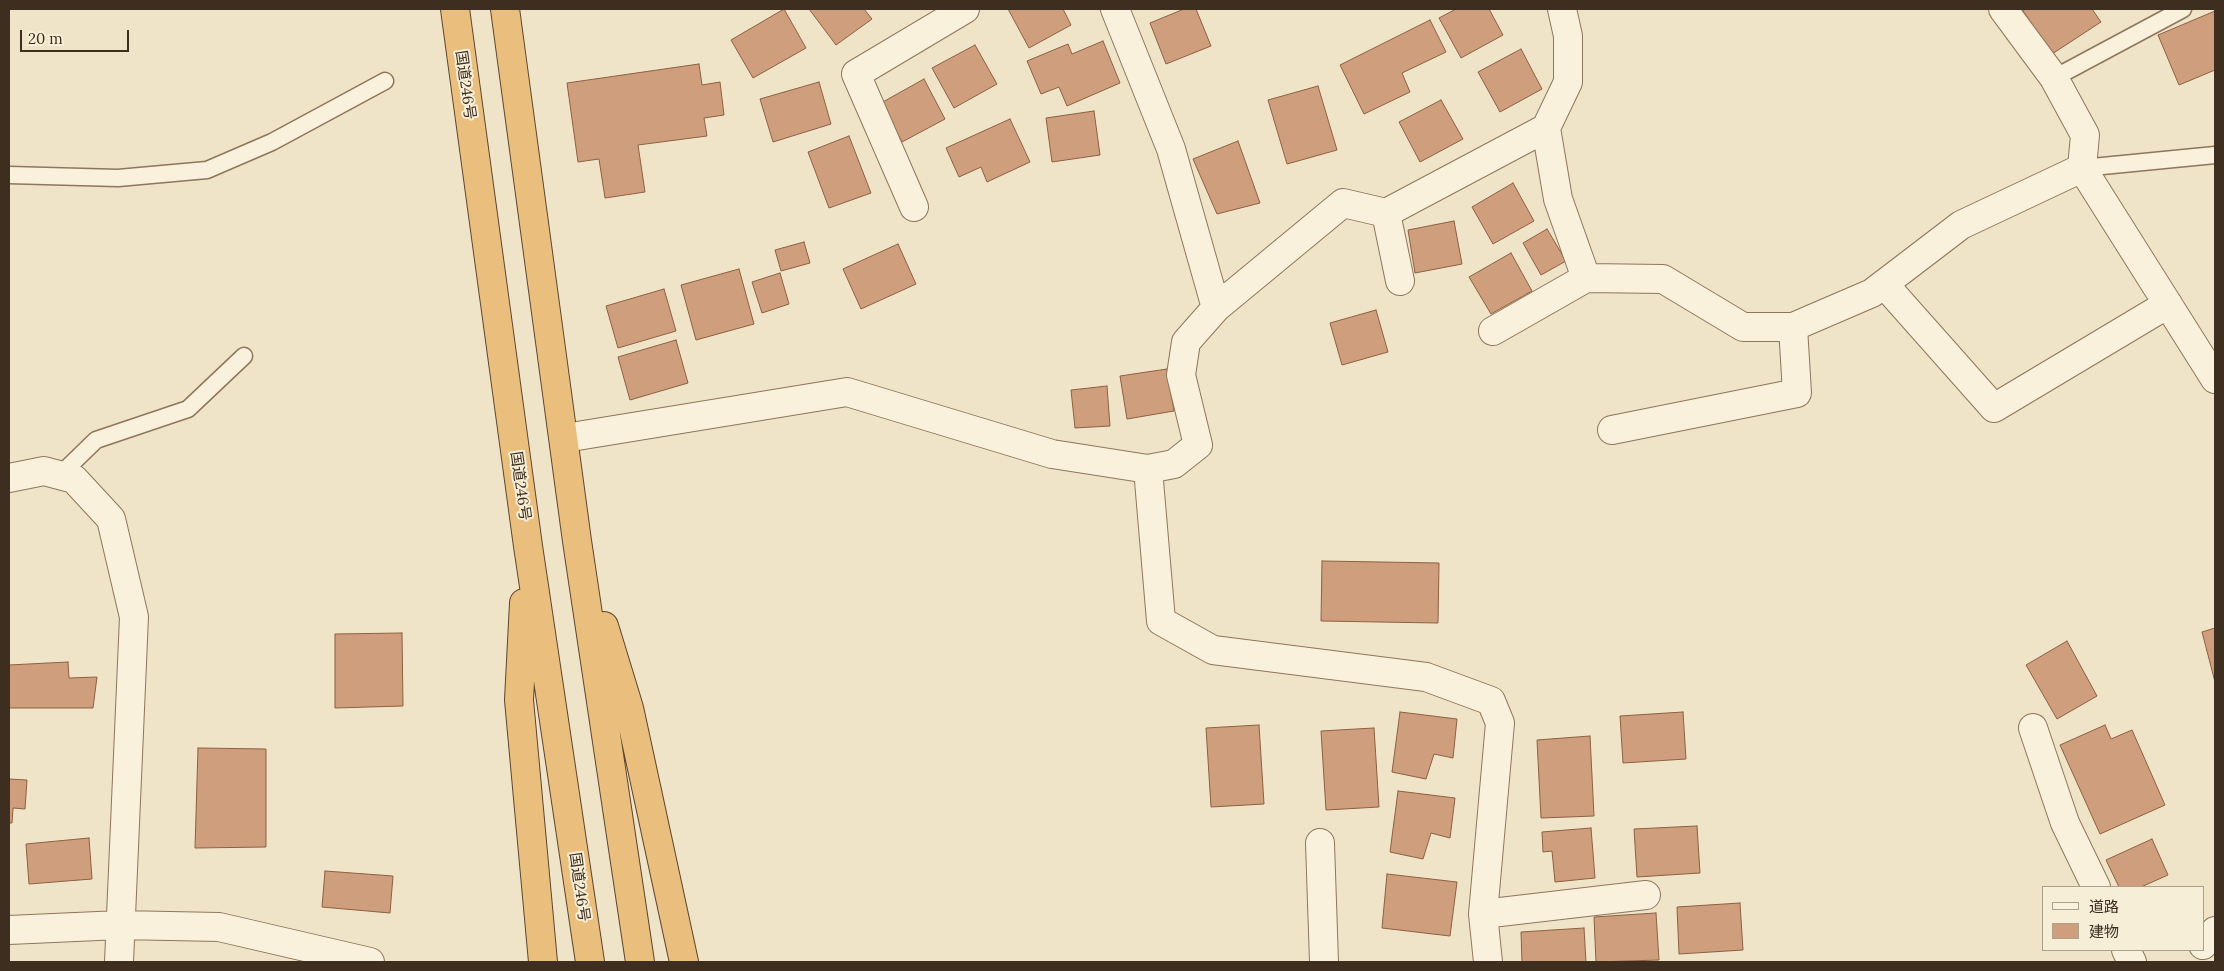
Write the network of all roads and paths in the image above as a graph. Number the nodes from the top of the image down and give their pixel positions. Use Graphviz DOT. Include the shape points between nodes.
graph roads {
  1 [pos="455,9"];
  2 [pos="505,9"];
  3 [pos="965,9"];
  4 [pos="1115,9"];
  5 [pos="1562,9"];
  6 [pos="2003,9"];
  7 [pos="2183,9"];
  8 [pos="2054,78"];
  9 [pos="385,81"];
  10 [pos="1546,128"];
  11 [pos="2215,155"];
  12 [pos="2082,168"];
  13 [pos="9,175"];
  14 [pos="914,207"];
  15 [pos="1386,214"];
  16 [pos="1586,278"];
  17 [pos="1400,281"];
  18 [pos="1884,284"];
  19 [pos="2168,304"];
  20 [pos="1216,308"];
  21 [pos="1793,327"];
  22 [pos="1493,331"];
  23 [pos="244,356"];
  24 [pos="2215,378"];
  25 [pos="1612,430"];
  26 [pos="564,438"];
  27 [pos="1148,469"];
  28 [pos="60,475"];
  29 [pos="9,478"];
  30 [pos="577,541"];
  31 [pos="528,546"];
  32 [pos="2033,728"];
  33 [pos="1320,843"];
  34 [pos="2096,886"];
  35 [pos="1646,895"];
  36 [pos="1482,914"];
  37 [pos="120,925"];
  38 [pos="9,930"];
  39 [pos="2215,931"];
  40 [pos="2204,944"];
  41 [pos="2198,951"];
  42 [pos="119,962"];
  43 [pos="370,962"];
  44 [pos="543,962"];
  45 [pos="590,962"];
  46 [pos="640,962"];
  47 [pos="684,962"];
  48 [pos="1324,962"];
  49 [pos="1488,962"];
  50 [pos="2188,962"];
  1 -- 31 [label="highway, 国道246号"];
  2 -- 26 [label="highway"];
  3 -- 14 [label="street" via="856,74"];
  4 -- 20 [label="street" via="1171,149"];
  5 -- 10 [label="street" via="1568,36 1568,82"];
  6 -- 8 [label="street"];
  7 -- 8 [label="lane"];
  8 -- 12 [label="street" via="2084,135"];
  9 -- 13 [label="lane" via="272,142 208,170 118,178"];
  10 -- 15 [label="street"];
  10 -- 16 [label="street" via="1558,199"];
  11 -- 12 [label="lane"];
  12 -- 18 [label="street" via="1961,225"];
  12 -- 19 [label="street"];
  15 -- 17 [label="street"];
  15 -- 20 [label="street" via="1344,203"];
  16 -- 21 [label="street" via="1663,279 1743,328"];
  16 -- 22 [label="street"];
  18 -- 19 [label="street" via="1994,408"];
  18 -- 21 [label="street" via="1872,293"];
  19 -- 24 [label="street"];
  20 -- 27 [label="street" via="1186,342 1181,375 1198,445 1174,464"];
  21 -- 25 [label="street" via="1797,392"];
  23 -- 28 [label="lane" via="188,409 96,440"];
  26 -- 27 [label="street" via="847,392 1052,454"];
  26 -- 30 [label="highway"];
  27 -- 36 [label="street" via="1161,621 1214,650 1426,677 1490,701 1500,723"];
  28 -- 29 [label="street" via="44,471"];
  28 -- 37 [label="street" via="74,479 111,519 134,617"];
  30 -- 46 [label="highway"];
  30 -- 47 [label="highway" via="629,708"];
  31 -- 44 [label="highway" via="519,700"];
  31 -- 45 [label="highway, 国道246号"];
  32 -- 34 [label="street" via="2065,823"];
  33 -- 48 [label="street"];
  35 -- 36 [label="street"];
  36 -- 49 [label="street"];
  37 -- 38 [label="street"];
  37 -- 42 [label="street"];
  37 -- 43 [label="street" via="219,927"];
  39 -- 40 [label="street"];
  41 -- 50 [label="street"];
}
